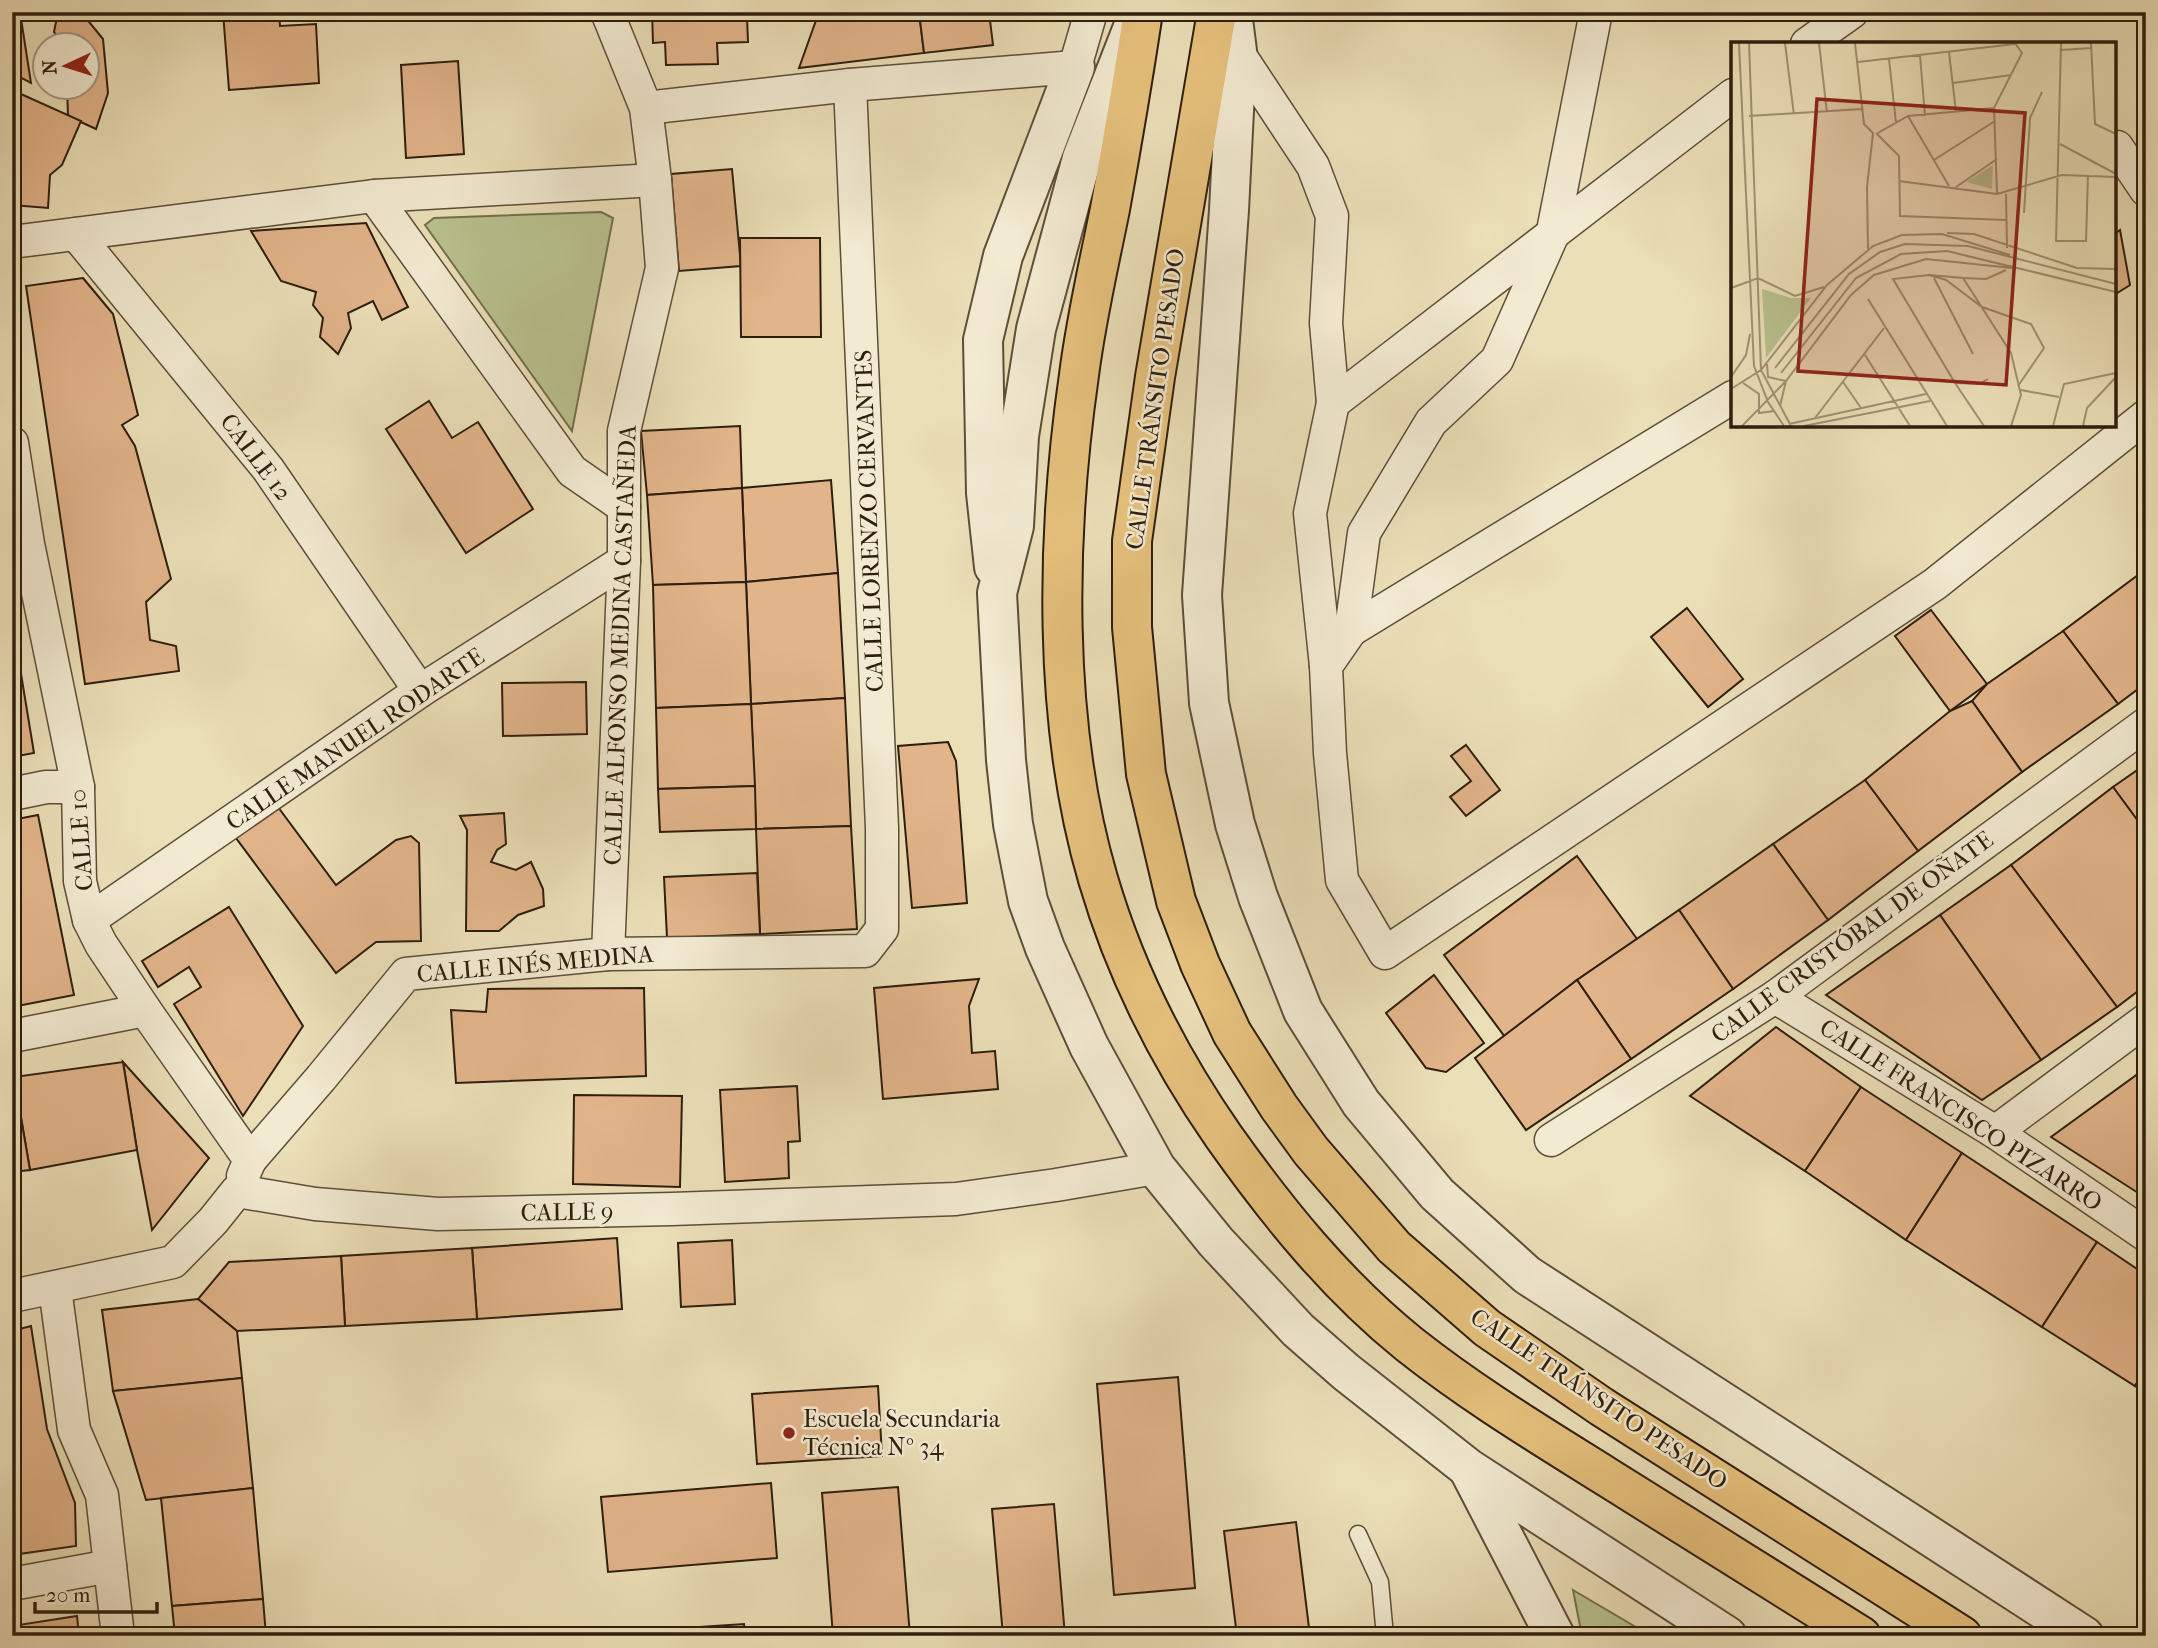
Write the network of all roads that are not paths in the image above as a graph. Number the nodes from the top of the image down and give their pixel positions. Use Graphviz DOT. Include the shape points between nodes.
graph roads {
  1 [pos="607,12"];
  2 [pos="1091,12"];
  3 [pos="1141,12"];
  4 [pos="1217,12"];
  5 [pos="1232,12"];
  6 [pos="1596,12"];
  7 [pos="1852,12"];
  8 [pos="1810,42"];
  9 [pos="1237,51"];
  10 [pos="1075,67"];
  11 [pos="850,85"];
  12 [pos="1731,97"];
  13 [pos="646,108"];
  14 [pos="2117,147"];
  15 [pos="655,180"];
  16 [pos="2146,190"];
  17 [pos="374,196"];
  18 [pos="76,234"];
  19 [pos="1552,236"];
  20 [pos="12,242"];
  21 [pos="1731,398"];
  22 [pos="1333,403"];
  23 [pos="2146,416"];
  24 [pos="12,443"];
  25 [pos="624,507"];
  26 [pos="20,545"];
  27 [pos="624,561"];
  28 [pos="997,593"];
  29 [pos="1351,630"];
  30 [pos="1326,666"];
  31 [pos="420,691"];
  32 [pos="2146,724"];
  33 [pos="78,787"];
  34 [pos="12,794"];
  35 [pos="89,920"];
  36 [pos="865,951"];
  37 [pos="608,954"];
  38 [pos="1775,997"];
  39 [pos="145,1010"];
  40 [pos="2146,1020"];
  41 [pos="12,1036"];
  42 [pos="1995,1132"];
  43 [pos="1551,1140"];
  44 [pos="250,1160"];
  45 [pos="1156,1168"];
  46 [pos="237,1191"];
  47 [pos="2146,1235"];
  48 [pos="55,1288"];
  49 [pos="12,1296"];
  50 [pos="1468,1468"];
  51 [pos="1358,1534"];
  52 [pos="110,1566"];
  53 [pos="12,1584"];
  54 [pos="118,1636"];
  55 [pos="1385,1636"];
  56 [pos="1555,1636"];
  57 [pos="1727,1636"];
  58 [pos="1861,1636"];
  59 [pos="1962,1636"];
  60 [pos="2084,1636"];
  1 -- 13 [label="street, CALLE ALFONSO MEDINA CASTAÑEDA"];
  2 -- 10 [label="street"];
  3 -- 28 [label="street" via="1082,158 1036,329 1019,436 1014,526"];
  3 -- 58 [label="main road" via="1122,147 1079,374 1067,489 1063,594 1069,726 1080,806 1098,879 1126,961 1179,1069 1209,1115 1294,1230 1365,1304 1409,1344 1501,1411"];
  4 -- 59 [label="main road, CALLE TRÁNSITO PESADO" via="1132,541 1132,627 1146,774 1176,901 1232,1033 1311,1151 1394,1247 1487,1328 1613,1414"];
  5 -- 9 [label="street"];
  6 -- 19 [label="street"];
  7 -- 8 [label="street"];
  9 -- 22 [label="street" via="1314,166 1332,216 1326,323"];
  9 -- 60 [label="street" via="1202,608 1209,703 1234,824 1303,1011 1361,1103 1437,1194 1527,1275"];
  10 -- 11 [label="street"];
  10 -- 28 [label="street" via="1003,256 983,341 986,493"];
  11 -- 13 [label="street"];
  11 -- 36 [label="street, CALLE LORENZO CERVANTES" via="882,828 881,929"];
  12 -- 19 [label="street"];
  13 -- 15 [label="street, CALLE ALFONSO MEDINA CASTAÑEDA"];
  14 -- 16 [label="street"];
  15 -- 17 [label="street"];
  15 -- 25 [label="street, CALLE ALFONSO MEDINA CASTAÑEDA" via="662,268 624,431"];
  17 -- 18 [label="street"];
  17 -- 25 [label="street" via="572,471"];
  18 -- 20 [label="street"];
  18 -- 31 [label="street, CALLE 12" via="268,469"];
  19 -- 22 [label="street"];
  19 -- 29 [label="street" via="1497,360 1432,422 1364,533"];
  21 -- 29 [label="street"];
  22 -- 30 [label="street" via="1310,513"];
  23 -- 30 [label="street" via="1935,584 1385,953 1342,880"];
  24 -- 26 [label="street, CALLE 10"];
  25 -- 27 [label="street, CALLE ALFONSO MEDINA CASTAÑEDA"];
  26 -- 33 [label="street, CALLE 10"];
  27 -- 31 [label="street, CALLE MANUEL RODARTE"];
  27 -- 37 [label="street, CALLE ALFONSO MEDINA CASTAÑEDA"];
  28 -- 45 [label="street" via="1006,760 1028,901 1089,1046"];
  29 -- 30 [label="street"];
  31 -- 35 [label="street, CALLE MANUEL RODARTE"];
  32 -- 38 [label="street, CALLE CRISTÓBAL DE OÑATE"];
  33 -- 34 [label="street"];
  33 -- 35 [label="street, CALLE 10" via="80,881"];
  35 -- 39 [label="street, CALLE 10"];
  36 -- 37 [label="street, CALLE INÉS MEDINA"];
  37 -- 44 [label="street, CALLE INÉS MEDINA" via="406,974"];
  38 -- 42 [label="street, CALLE FRANCISCO PIZARRO"];
  38 -- 43 [label="street, CALLE CRISTÓBAL DE OÑATE"];
  39 -- 41 [label="street"];
  39 -- 44 [label="street, CALLE 10"];
  40 -- 42 [label="street"];
  42 -- 47 [label="street, CALLE FRANCISCO PIZARRO"];
  44 -- 46 [label="street"];
  45 -- 46 [label="street, CALLE 9" via="957,1199 672,1209 438,1214 315,1204"];
  45 -- 50 [label="street" via="1216,1242 1298,1330"];
  46 -- 48 [label="street" via="173,1262"];
  48 -- 49 [label="street"];
  48 -- 52 [label="street" via="74,1430 102,1495"];
  50 -- 56 [label="street"];
  50 -- 57 [label="street"];
  51 -- 55 [label="lane" via="1380,1582"];
  52 -- 53 [label="street"];
  52 -- 54 [label="street"];
}
